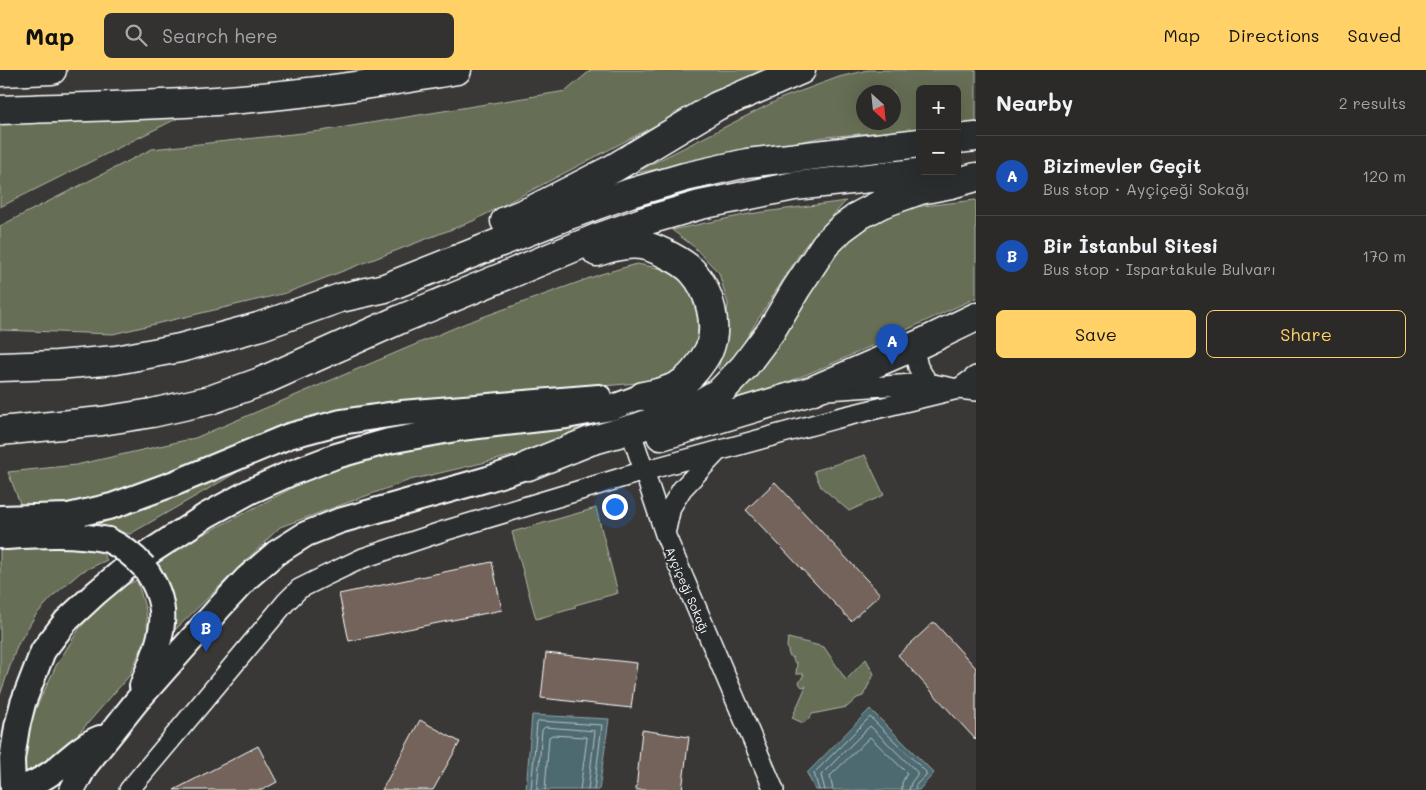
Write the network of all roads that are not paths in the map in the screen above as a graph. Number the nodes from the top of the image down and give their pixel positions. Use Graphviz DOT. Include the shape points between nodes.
graph roads {
  1 [pos="52,70"];
  2 [pos="457,70"];
  3 [pos="801,70"];
  4 [pos="0,72"];
  5 [pos="0,110"];
  6 [pos="976,137"];
  7 [pos="961,139"];
  8 [pos="916,143"];
  9 [pos="976,169"];
  10 [pos="961,170"];
  11 [pos="916,173"];
  12 [pos="976,177"];
  13 [pos="488,282"];
  14 [pos="340,298"];
  15 [pos="976,317"];
  16 [pos="922,343"];
  17 [pos="0,367"];
  18 [pos="976,376"];
  19 [pos="928,383"];
  20 [pos="967,390"];
  21 [pos="811,391"];
  22 [pos="643,396"];
  23 [pos="0,431"];
  24 [pos="635,444"];
  25 [pos="718,451"];
  26 [pos="528,466"];
  27 [pos="644,471"];
  28 [pos="0,518"];
  29 [pos="665,534"];
  30 [pos="0,535"];
  31 [pos="136,702"];
  32 [pos="109,735"];
  33 [pos="18,789"];
  34 [pos="72,790"];
  35 [pos="129,790"];
  36 [pos="774,790"];
  1 -- 4 [label="highway"];
  2 -- 5 [label="highway" via="342,88 218,101"];
  3 -- 14 [label="highway" via="717,106 614,168 532,210 398,267"];
  6 -- 7 [label="highway"];
  8 -- 14 [label="highway" via="748,163 685,176 630,193 385,288"];
  9 -- 10 [label="highway"];
  11 -- 13 [label="highway" via="794,186 700,205 598,238"];
  12 -- 26 [label="highway" via="920,190 881,204 841,228 825,245 771,331 721,391 701,403 639,428 590,441"];
  13 -- 22 [label="highway" via="530,277 614,246 644,245 669,255 692,270 705,288 711,307 713,328 709,349 697,368 680,384"];
  13 -- 23 [label="highway" via="260,382 210,400 102,421"];
  14 -- 17 [label="highway" via="258,327 180,348 116,360"];
  15 -- 16 [label="highway"];
  16 -- 19 [label="street" via="915,354 918,367"];
  16 -- 21 [label="highway"];
  18 -- 20 [label="street"];
  19 -- 20 [label="street"];
  19 -- 21 [label="street"];
  20 -- 25 [label="street" via="838,418"];
  21 -- 24 [label="highway"];
  22 -- 28 [label="main road" via="559,399 402,413 341,422 289,436 112,506 69,516"];
  22 -- 33 [label="main road" via="611,408 566,416 461,428 389,441 291,473 207,515 127,567 66,621 43,651 17,726 12,759"];
  24 -- 26 [label="highway"];
  24 -- 27 [label="street"];
  25 -- 27 [label="street"];
  25 -- 29 [label="street, Ayçiçeği Sokağı" via="682,489 671,508"];
  26 -- 31 [label="main road" via="339,520 306,534 247,578"];
  27 -- 29 [label="street"];
  27 -- 35 [label="street" via="363,558 299,589"];
  29 -- 36 [label="street, Ayçiçeği Sokağı"];
  30 -- 31 [label="main road, bridge" via="91,536 120,545 144,566 160,597 162,618 160,641"];
  31 -- 32 [label="main road"];
  32 -- 33 [label="main road" via="92,742 53,771"];
  32 -- 34 [label="main road" via="85,766"];
}
